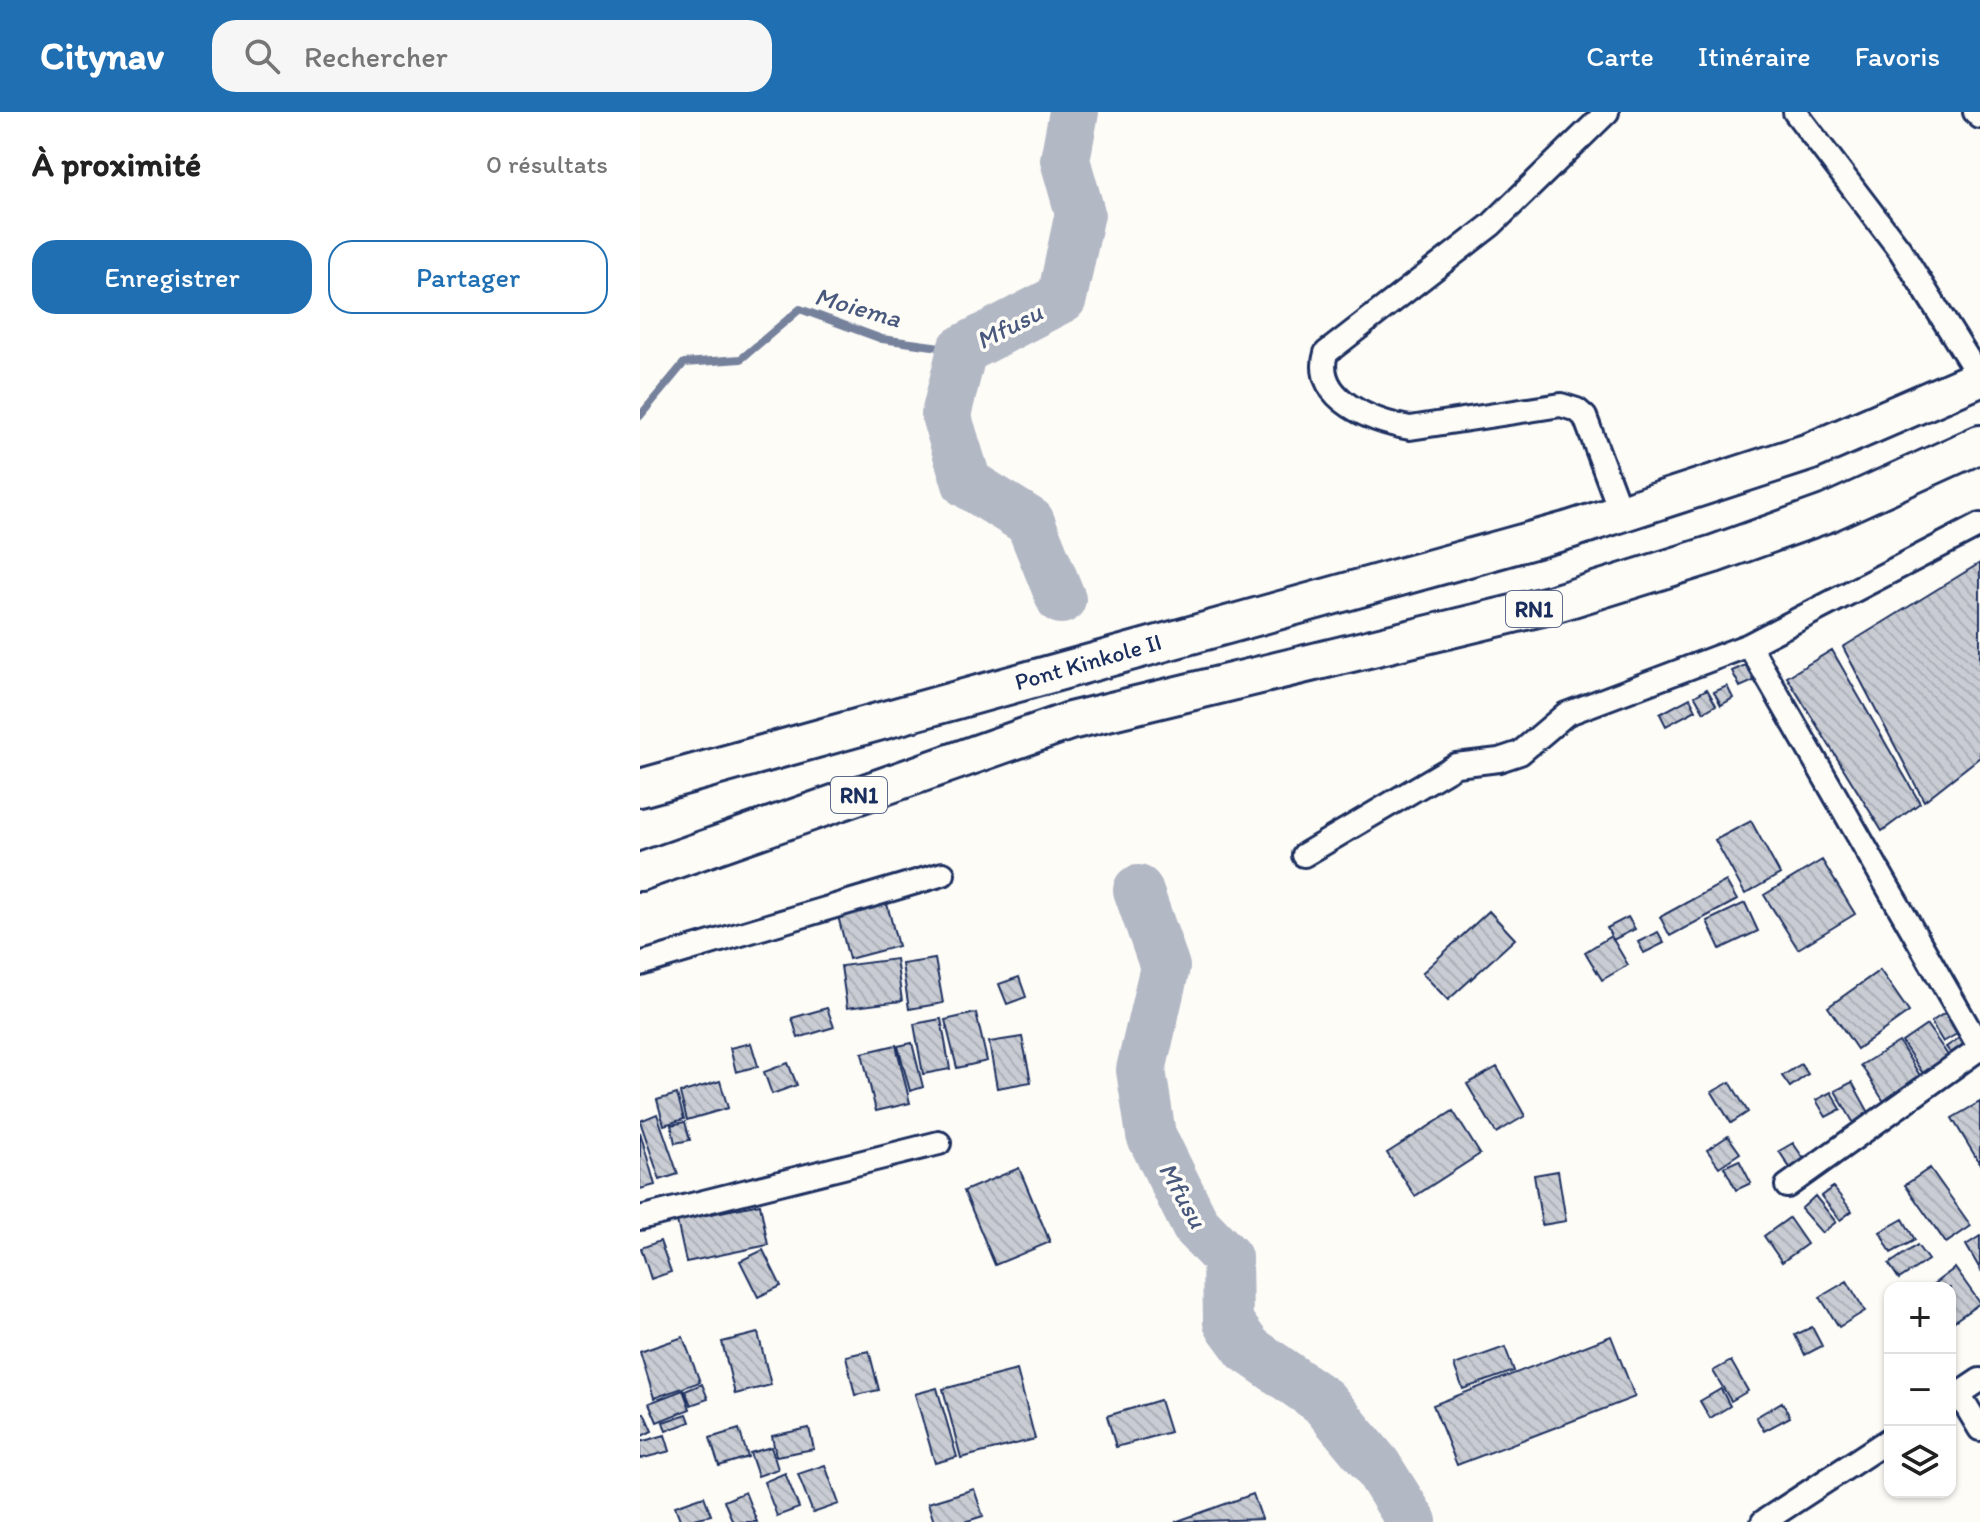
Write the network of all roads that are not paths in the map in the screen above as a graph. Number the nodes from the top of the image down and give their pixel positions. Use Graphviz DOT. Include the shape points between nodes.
graph roads {
  1 [pos="1795,112"];
  2 [pos="1975,112"];
  3 [pos="1596,115"];
  4 [pos="1980,117"];
  5 [pos="1980,378"];
  6 [pos="1980,444"];
  7 [pos="1621,513"];
  8 [pos="1980,525"];
  9 [pos="1749,645"];
  10 [pos="640,788"];
  11 [pos="1304,855"];
  12 [pos="643,870"];
  13 [pos="943,874"];
  14 [pos="640,964"];
  15 [pos="1980,1048"];
  16 [pos="939,1143"];
  17 [pos="1787,1186"];
  18 [pos="640,1218"];
  19 [pos="1980,1380"];
  20 [pos="1956,1396"];
  21 [pos="1956,1399"];
  22 [pos="1980,1429"];
  23 [pos="1884,1443"];
  24 [pos="1763,1522"];
  1 -- 5 [label="street" via="1900,250"];
  2 -- 4 [label="street"];
  3 -- 7 [label="street" via="1491,225 1326,353 1323,370 1334,392 1349,405 1388,424 1410,428 1561,405 1577,410 1588,424"];
  5 -- 7 [label="highway, Pont Kinkole II" via="1809,452"];
  6 -- 12 [label="highway, RN1" via="1828,513 1714,554 1550,605 1070,721"];
  7 -- 10 [label="highway, Pont Kinkole II"];
  8 -- 9 [label="street"];
  9 -- 11 [label="street" via="1566,714 1520,753 1456,765"];
  9 -- 15 [label="street"];
  13 -- 14 [label="street"];
  15 -- 17 [label="street"];
  16 -- 18 [label="street"];
  19 -- 20 [label="street"];
  21 -- 22 [label="street"];
  23 -- 24 [label="street"];
}
